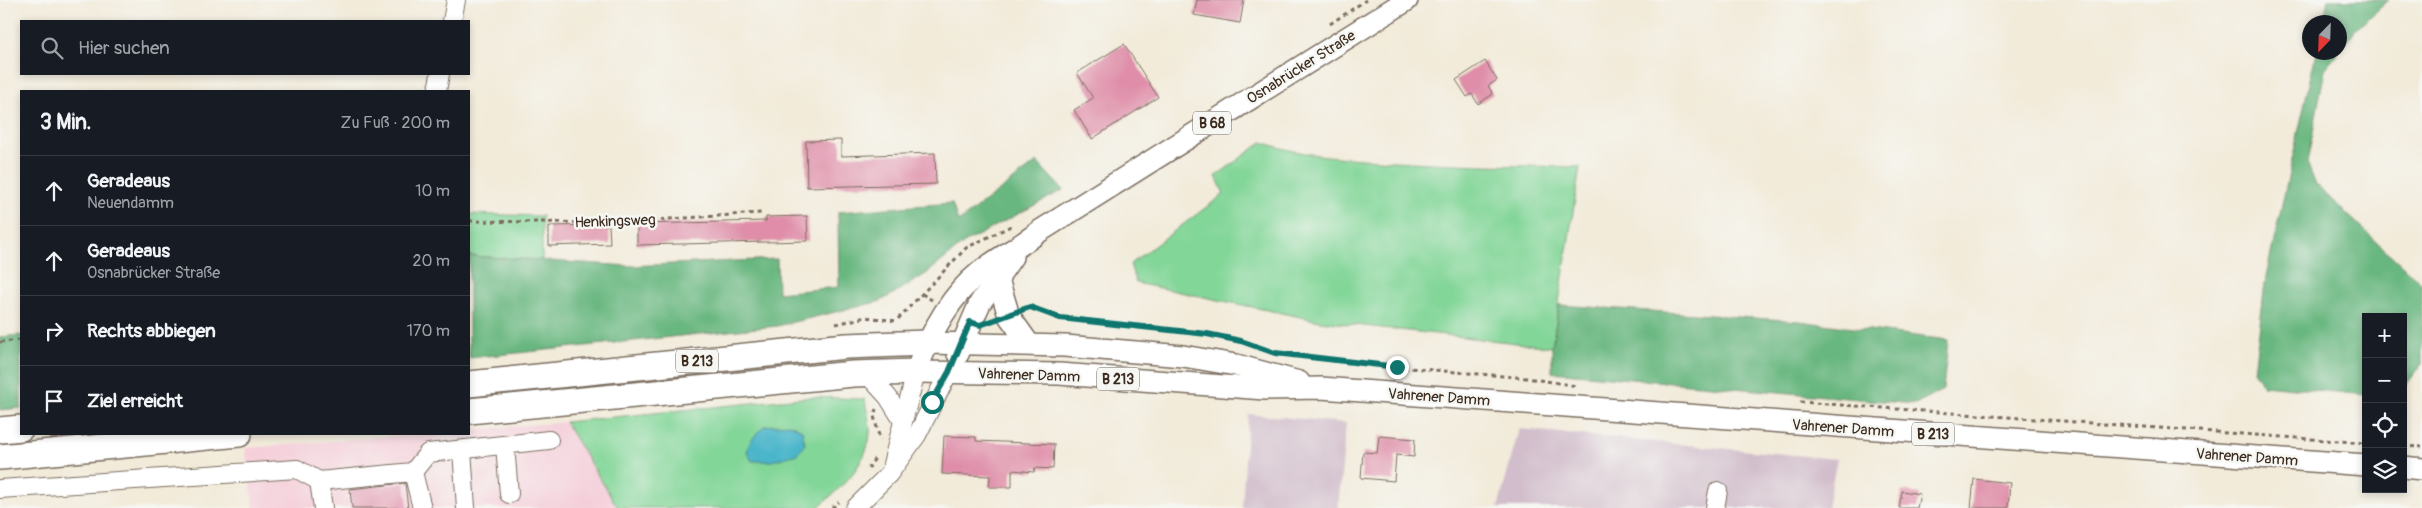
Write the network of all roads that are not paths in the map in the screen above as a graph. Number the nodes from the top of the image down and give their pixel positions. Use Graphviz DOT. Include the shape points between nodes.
graph roads {
  1 [pos="456,0"];
  2 [pos="1407,0"];
  3 [pos="452,20"];
  4 [pos="440,75"];
  5 [pos="437,90"];
  6 [pos="1019,248"];
  7 [pos="997,276"];
  8 [pos="964,342"];
  9 [pos="926,343"];
  10 [pos="1029,344"];
  11 [pos="916,372"];
  12 [pos="949,372"];
  13 [pos="867,374"];
  14 [pos="470,384"];
  15 [pos="1321,388"];
  16 [pos="470,411"];
  17 [pos="903,421"];
  18 [pos="20,428"];
  19 [pos="0,430"];
  20 [pos="229,435"];
  21 [pos="549,440"];
  22 [pos="505,445"];
  23 [pos="462,450"];
  24 [pos="0,457"];
  25 [pos="2362,465"];
  26 [pos="2407,467"];
  27 [pos="2422,469"];
  28 [pos="414,472"];
  29 [pos="889,474"];
  30 [pos="319,481"];
  31 [pos="0,489"];
  32 [pos="509,494"];
  33 [pos="849,503"];
  34 [pos="323,508"];
  35 [pos="422,508"];
  36 [pos="466,508"];
  1 -- 3 [label="street"];
  2 -- 6 [label="main road, Osnabrücker Straße / B 68" via="1047,227"];
  4 -- 5 [label="street"];
  6 -- 7 [label="main road, Osnabrücker Straße / B 68"];
  6 -- 9 [label="main road, Osnabrücker Straße / B 68" via="978,273 964,286"];
  7 -- 8 [label="main road, Osnabrücker Straße / B 68" via="980,303"];
  7 -- 10 [label="main road" via="1009,316"];
  8 -- 9 [label="main road, Vahrener Damm / B 213"];
  8 -- 10 [label="main road, Vahrener Damm / B 213"];
  8 -- 12 [label="main road, Osnabrücker Straße / B 68"];
  9 -- 11 [label="main road, Osnabrücker Straße / B 68"];
  9 -- 14 [label="highway, B 213" via="846,346"];
  10 -- 15 [label="main road, Vahrener Damm / B 213" via="1183,356 1236,365"];
  11 -- 12 [label="main road, Vahrener Damm / B 213"];
  11 -- 13 [label="highway, B 213"];
  11 -- 17 [label="street"];
  12 -- 15 [label="main road, Vahrener Damm / B 213" via="1059,374 1265,389"];
  12 -- 29 [label="street" via="917,435"];
  13 -- 16 [label="highway, B 213"];
  13 -- 17 [label="street" via="888,397"];
  15 -- 25 [label="main road, Vahrener Damm / B 213"];
  17 -- 29 [label="street"];
  18 -- 19 [label="highway"];
  20 -- 24 [label="highway"];
  21 -- 22 [label="street"];
  22 -- 23 [label="street"];
  22 -- 32 [label="street"];
  23 -- 28 [label="street" via="428,453"];
  23 -- 36 [label="street"];
  26 -- 27 [label="main road"];
  28 -- 30 [label="street"];
  28 -- 35 [label="street"];
  29 -- 33 [label="street"];
  30 -- 31 [label="street" via="297,469"];
  30 -- 34 [label="street"];
}
